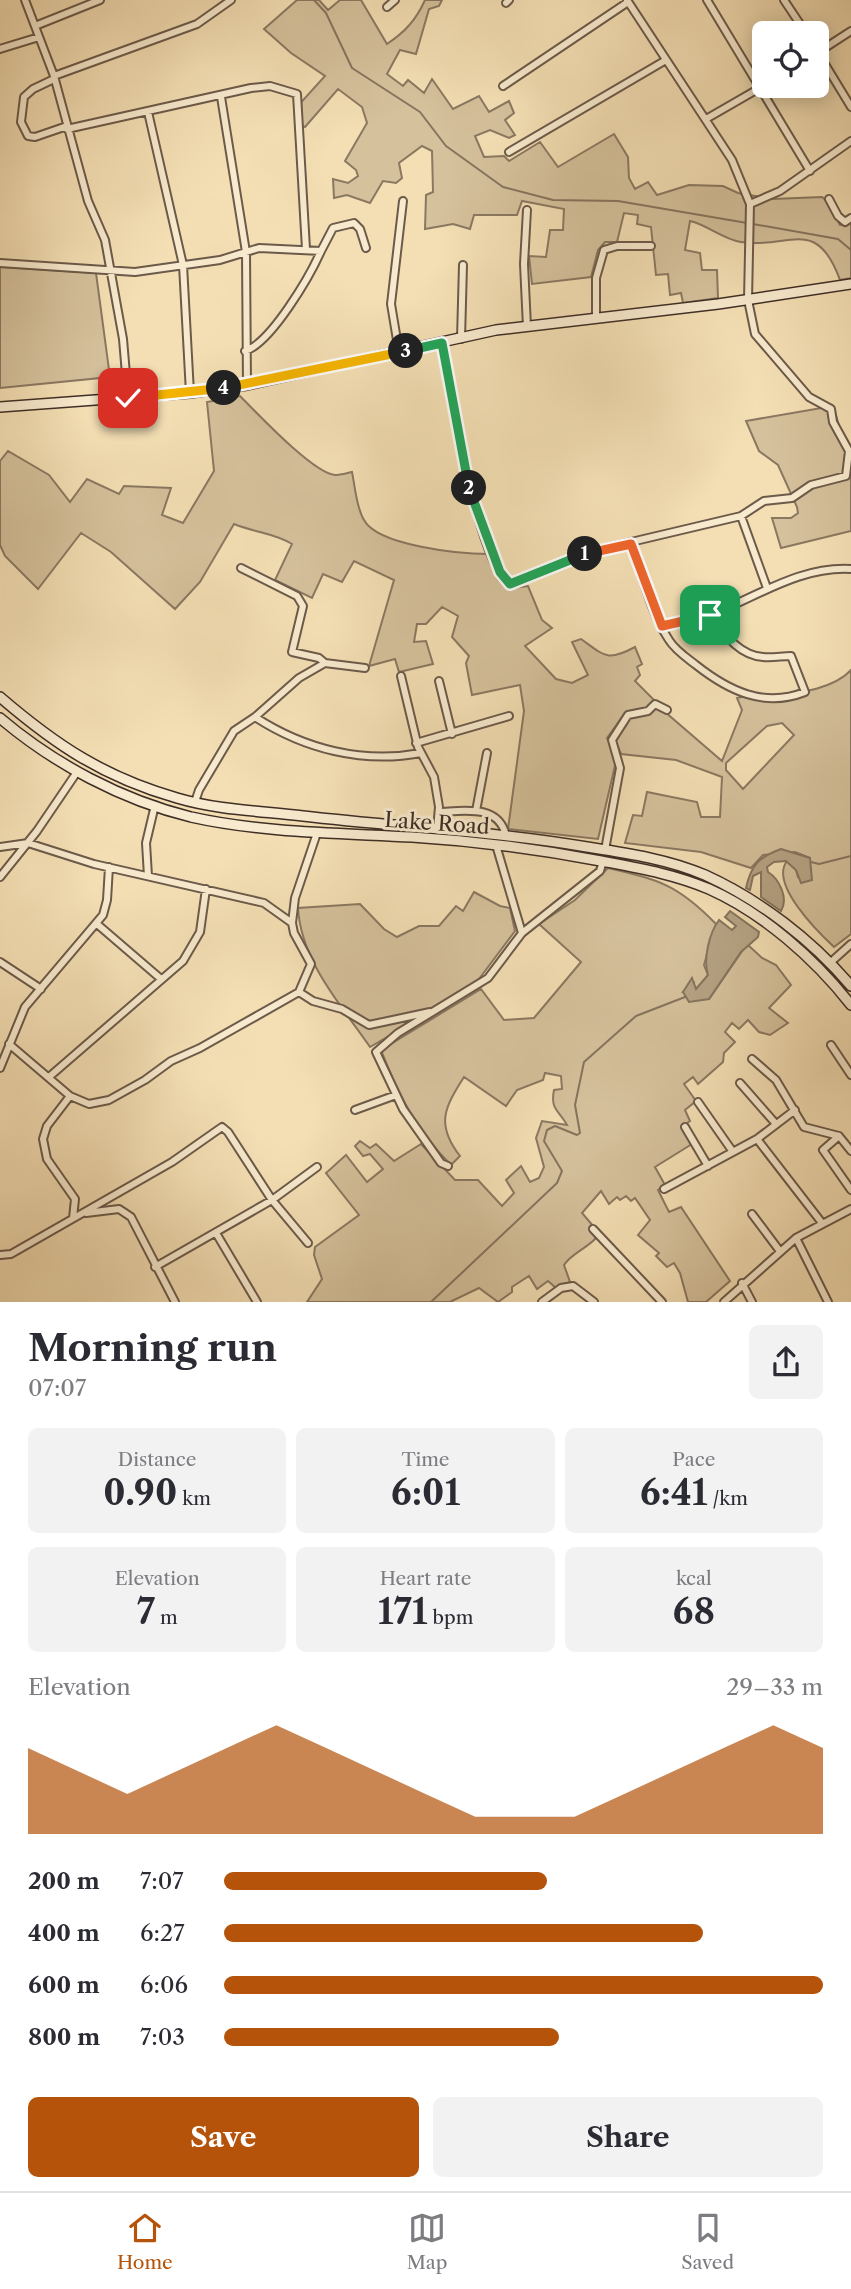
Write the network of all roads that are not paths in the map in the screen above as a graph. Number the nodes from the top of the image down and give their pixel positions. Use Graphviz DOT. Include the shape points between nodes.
graph roads {
  1 [pos="25,0"];
  2 [pos="100,0"];
  3 [pos="231,0"];
  4 [pos="395,0"];
  5 [pos="707,0"];
  6 [pos="784,0"];
  7 [pos="627,1"];
  8 [pos="387,8"];
  9 [pos="798,21"];
  10 [pos="35,26"];
  11 [pos="851,31"];
  12 [pos="39,37"];
  13 [pos="829,45"];
  14 [pos="0,50"];
  15 [pos="666,60"];
  16 [pos="752,69"];
  17 [pos="829,70"];
  18 [pos="54,78"];
  19 [pos="503,86"];
  20 [pos="752,92"];
  21 [pos="220,97"];
  22 [pos="770,98"];
  23 [pos="851,107"];
  24 [pos="148,112"];
  25 [pos="706,119"];
  26 [pos="67,128"];
  27 [pos="851,141"];
  28 [pos="509,152"];
  29 [pos="810,171"];
  30 [pos="829,199"];
  31 [pos="403,201"];
  32 [pos="750,204"];
  33 [pos="527,211"];
  34 [pos="851,218"];
  35 [pos="651,246"];
  36 [pos="366,247"];
  37 [pos="306,249"];
  38 [pos="321,251"];
  39 [pos="246,252"];
  40 [pos="0,262"];
  41 [pos="183,265"];
  42 [pos="463,265"];
  43 [pos="111,271"];
  44 [pos="851,284"];
  45 [pos="748,300"];
  46 [pos="596,319"];
  47 [pos="527,327"];
  48 [pos="461,339"];
  49 [pos="442,343"];
  50 [pos="245,351"];
  51 [pos="399,352"];
  52 [pos="247,385"];
  53 [pos="190,393"];
  54 [pos="128,398"];
  55 [pos="0,407"];
  56 [pos="741,516"];
  57 [pos="631,544"];
  58 [pos="241,568"];
  59 [pos="851,569"];
  60 [pos="767,588"];
  61 [pos="710,615"];
  62 [pos="662,626"];
  63 [pos="325,663"];
  64 [pos="365,668"];
  65 [pos="401,676"];
  66 [pos="439,681"];
  67 [pos="0,697"];
  68 [pos="667,710"];
  69 [pos="509,716"];
  70 [pos="255,717"];
  71 [pos="0,718"];
  72 [pos="452,734"];
  73 [pos="416,743"];
  74 [pos="421,753"];
  75 [pos="487,753"];
  76 [pos="77,772"];
  77 [pos="195,802"];
  78 [pos="155,806"];
  79 [pos="476,811"];
  80 [pos="439,813"];
  81 [pos="437,829"];
  82 [pos="317,833"];
  83 [pos="506,836"];
  84 [pos="28,843"];
  85 [pos="496,845"];
  86 [pos="0,847"];
  87 [pos="605,849"];
  88 [pos="603,861"];
  89 [pos="109,867"];
  90 [pos="148,876"];
  91 [pos="0,877"];
  92 [pos="206,889"];
  93 [pos="292,923"];
  94 [pos="97,924"];
  95 [pos="522,933"];
  96 [pos="851,944"];
  97 [pos="0,962"];
  98 [pos="831,962"];
  99 [pos="161,979"];
  100 [pos="851,986"];
  101 [pos="41,989"];
  102 [pos="299,992"];
  103 [pos="851,1005"];
  104 [pos="434,1012"];
  105 [pos="9,1044"];
  106 [pos="831,1045"];
  107 [pos="752,1059"];
  108 [pos="0,1068"];
  109 [pos="851,1075"];
  110 [pos="49,1077"];
  111 [pos="740,1083"];
  112 [pos="70,1096"];
  113 [pos="396,1096"];
  114 [pos="698,1102"];
  115 [pos="355,1110"];
  116 [pos="795,1111"];
  117 [pos="776,1124"];
  118 [pos="685,1127"];
  119 [pos="839,1136"];
  120 [pos="757,1139"];
  121 [pos="851,1151"];
  122 [pos="733,1152"];
  123 [pos="448,1166"];
  124 [pos="708,1166"];
  125 [pos="317,1167"];
  126 [pos="664,1189"];
  127 [pos="851,1191"];
  128 [pos="272,1200"];
  129 [pos="851,1209"];
  130 [pos="85,1213"];
  131 [pos="752,1214"];
  132 [pos="73,1218"];
  133 [pos="822,1223"];
  134 [pos="593,1229"];
  135 [pos="216,1233"];
  136 [pos="796,1238"];
  137 [pos="308,1244"];
  138 [pos="779,1250"];
  139 [pos="0,1255"];
  140 [pos="155,1267"];
  141 [pos="742,1283"];
  142 [pos="175,1302"];
  143 [pos="257,1302"];
  144 [pos="542,1302"];
  145 [pos="594,1302"];
  146 [pos="662,1302"];
  147 [pos="724,1302"];
  148 [pos="752,1302"];
  149 [pos="828,1302"];
  1 -- 10 [label="street"];
  2 -- 10 [label="street"];
  3 -- 18 [label="street" via="197,23"];
  4 -- 8 [label="street"];
  5 -- 16 [label="street"];
  6 -- 9 [label="street"];
  7 -- 15 [label="street"];
  7 -- 19 [label="street"];
  10 -- 12 [label="street"];
  11 -- 13 [label="street"];
  12 -- 14 [label="street"];
  12 -- 18 [label="street"];
  15 -- 25 [label="street"];
  15 -- 28 [label="street"];
  17 -- 23 [label="street"];
  18 -- 26 [label="street"];
  18 -- 26 [label="street" via="24,97 21,122 28,136 35,137"];
  20 -- 25 [label="street"];
  21 -- 24 [label="street"];
  21 -- 37 [label="street" via="270,86 297,94"];
  21 -- 39 [label="street"];
  22 -- 29 [label="street"];
  24 -- 26 [label="street"];
  24 -- 41 [label="street"];
  25 -- 32 [label="street" via="732,160"];
  26 -- 43 [label="street"];
  27 -- 29 [label="street"];
  29 -- 32 [label="street"];
  30 -- 34 [label="street" via="840,220"];
  31 -- 51 [label="street" via="391,304"];
  32 -- 45 [label="street"];
  33 -- 47 [label="street"];
  35 -- 46 [label="street" via="604,250 596,278"];
  36 -- 38 [label="street" via="357,225 340,224"];
  37 -- 38 [label="street"];
  37 -- 39 [label="street"];
  38 -- 50 [label="street" via="294,301 255,347"];
  39 -- 41 [label="street"];
  39 -- 50 [label="street"];
  40 -- 43 [label="street"];
  41 -- 43 [label="street"];
  41 -- 53 [label="street"];
  42 -- 48 [label="street"];
  43 -- 54 [label="street"];
  44 -- 45 [label="main road"];
  45 -- 46 [label="main road"];
  45 -- 56 [label="street" via="756,336 809,397 830,407 849,457 842,479 811,485 792,498 764,501"];
  46 -- 47 [label="main road"];
  47 -- 48 [label="main road"];
  48 -- 49 [label="main road"];
  49 -- 51 [label="main road"];
  49 -- 57 [label="street" via="468,485 505,580 510,584 582,555"];
  50 -- 52 [label="street"];
  51 -- 52 [label="main road"];
  52 -- 53 [label="main road"];
  53 -- 54 [label="main road"];
  54 -- 55 [label="main road"];
  56 -- 57 [label="street"];
  56 -- 60 [label="street"];
  57 -- 62 [label="street"];
  58 -- 63 [label="street" via="297,596 303,606 292,653"];
  59 -- 60 [label="street" via="808,574"];
  60 -- 61 [label="street"];
  61 -- 62 [label="street"];
  61 -- 62 [label="street" via="731,642 750,654 791,656 806,692 763,698 733,691 676,649"];
  63 -- 64 [label="street"];
  63 -- 70 [label="street" via="299,678"];
  65 -- 73 [label="street"];
  66 -- 72 [label="street"];
  67 -- 77 [label="main road, Lake Road" via="73,755 120,778"];
  68 -- 87 [label="street" via="653,704 649,710 625,716 615,732 620,768"];
  69 -- 72 [label="street"];
  70 -- 74 [label="street" via="315,746 351,755 384,758"];
  70 -- 77 [label="street" via="234,731"];
  71 -- 76 [label="main road, Lake Road"];
  72 -- 73 [label="street"];
  73 -- 74 [label="street"];
  74 -- 80 [label="street" via="433,776"];
  75 -- 79 [label="street"];
  76 -- 78 [label="main road, Lake Road"];
  76 -- 84 [label="street"];
  77 -- 81 [label="main road, Lake Road"];
  78 -- 82 [label="main road, Lake Road" via="192,817"];
  78 -- 90 [label="street" via="146,843"];
  79 -- 80 [label="street"];
  79 -- 83 [label="street" via="498,818"];
  80 -- 81 [label="street"];
  81 -- 83 [label="main road, Lake Road"];
  82 -- 85 [label="main road, Lake Road"];
  82 -- 93 [label="street" via="295,898"];
  83 -- 87 [label="main road, Lake Road"];
  84 -- 86 [label="street"];
  84 -- 89 [label="street"];
  84 -- 91 [label="street"];
  85 -- 88 [label="main road, Lake Road"];
  85 -- 95 [label="street"];
  87 -- 98 [label="main road, Lake Road" via="687,868 743,895"];
  88 -- 95 [label="street" via="600,871"];
  88 -- 103 [label="main road, Lake Road" via="687,881 736,904 822,971"];
  89 -- 90 [label="street"];
  89 -- 94 [label="street" via="107,900"];
  90 -- 92 [label="street"];
  92 -- 93 [label="street" via="264,904"];
  92 -- 99 [label="street" via="197,941 183,961"];
  93 -- 102 [label="street" via="311,964"];
  94 -- 99 [label="street"];
  94 -- 101 [label="street"];
  95 -- 104 [label="street" via="488,978"];
  96 -- 98 [label="street"];
  97 -- 101 [label="street"];
  98 -- 100 [label="main road, Lake Road"];
  99 -- 110 [label="street"];
  101 -- 105 [label="street" via="25,1007"];
  102 -- 104 [label="street" via="369,1025"];
  102 -- 112 [label="street" via="109,1100 89,1104"];
  104 -- 113 [label="street" via="377,1049"];
  105 -- 108 [label="street"];
  105 -- 110 [label="street"];
  106 -- 109 [label="street"];
  107 -- 116 [label="street" via="776,1080"];
  110 -- 112 [label="street"];
  111 -- 117 [label="street"];
  112 -- 132 [label="street" via="47,1126 43,1139 47,1159 75,1199"];
  113 -- 115 [label="street"];
  113 -- 123 [label="street" via="431,1151"];
  114 -- 122 [label="street"];
  116 -- 117 [label="street"];
  116 -- 119 [label="street" via="804,1127"];
  117 -- 120 [label="street"];
  118 -- 124 [label="street"];
  119 -- 121 [label="street"];
  119 -- 127 [label="street" via="822,1150"];
  120 -- 122 [label="street"];
  120 -- 133 [label="street"];
  122 -- 124 [label="street"];
  124 -- 126 [label="street"];
  125 -- 128 [label="street"];
  128 -- 130 [label="street" via="222,1127 172,1163"];
  128 -- 135 [label="street"];
  128 -- 137 [label="street"];
  129 -- 133 [label="street"];
  130 -- 132 [label="street"];
  130 -- 140 [label="street" via="126,1212"];
  131 -- 138 [label="street"];
  132 -- 139 [label="street" via="11,1254"];
  133 -- 136 [label="street"];
  134 -- 146 [label="street"];
  135 -- 140 [label="street"];
  135 -- 143 [label="street"];
  136 -- 138 [label="street"];
  136 -- 149 [label="street"];
  138 -- 141 [label="street"];
  140 -- 142 [label="street"];
  141 -- 147 [label="street"];
  141 -- 148 [label="street"];
  144 -- 145 [label="street" via="573,1286"];
}
